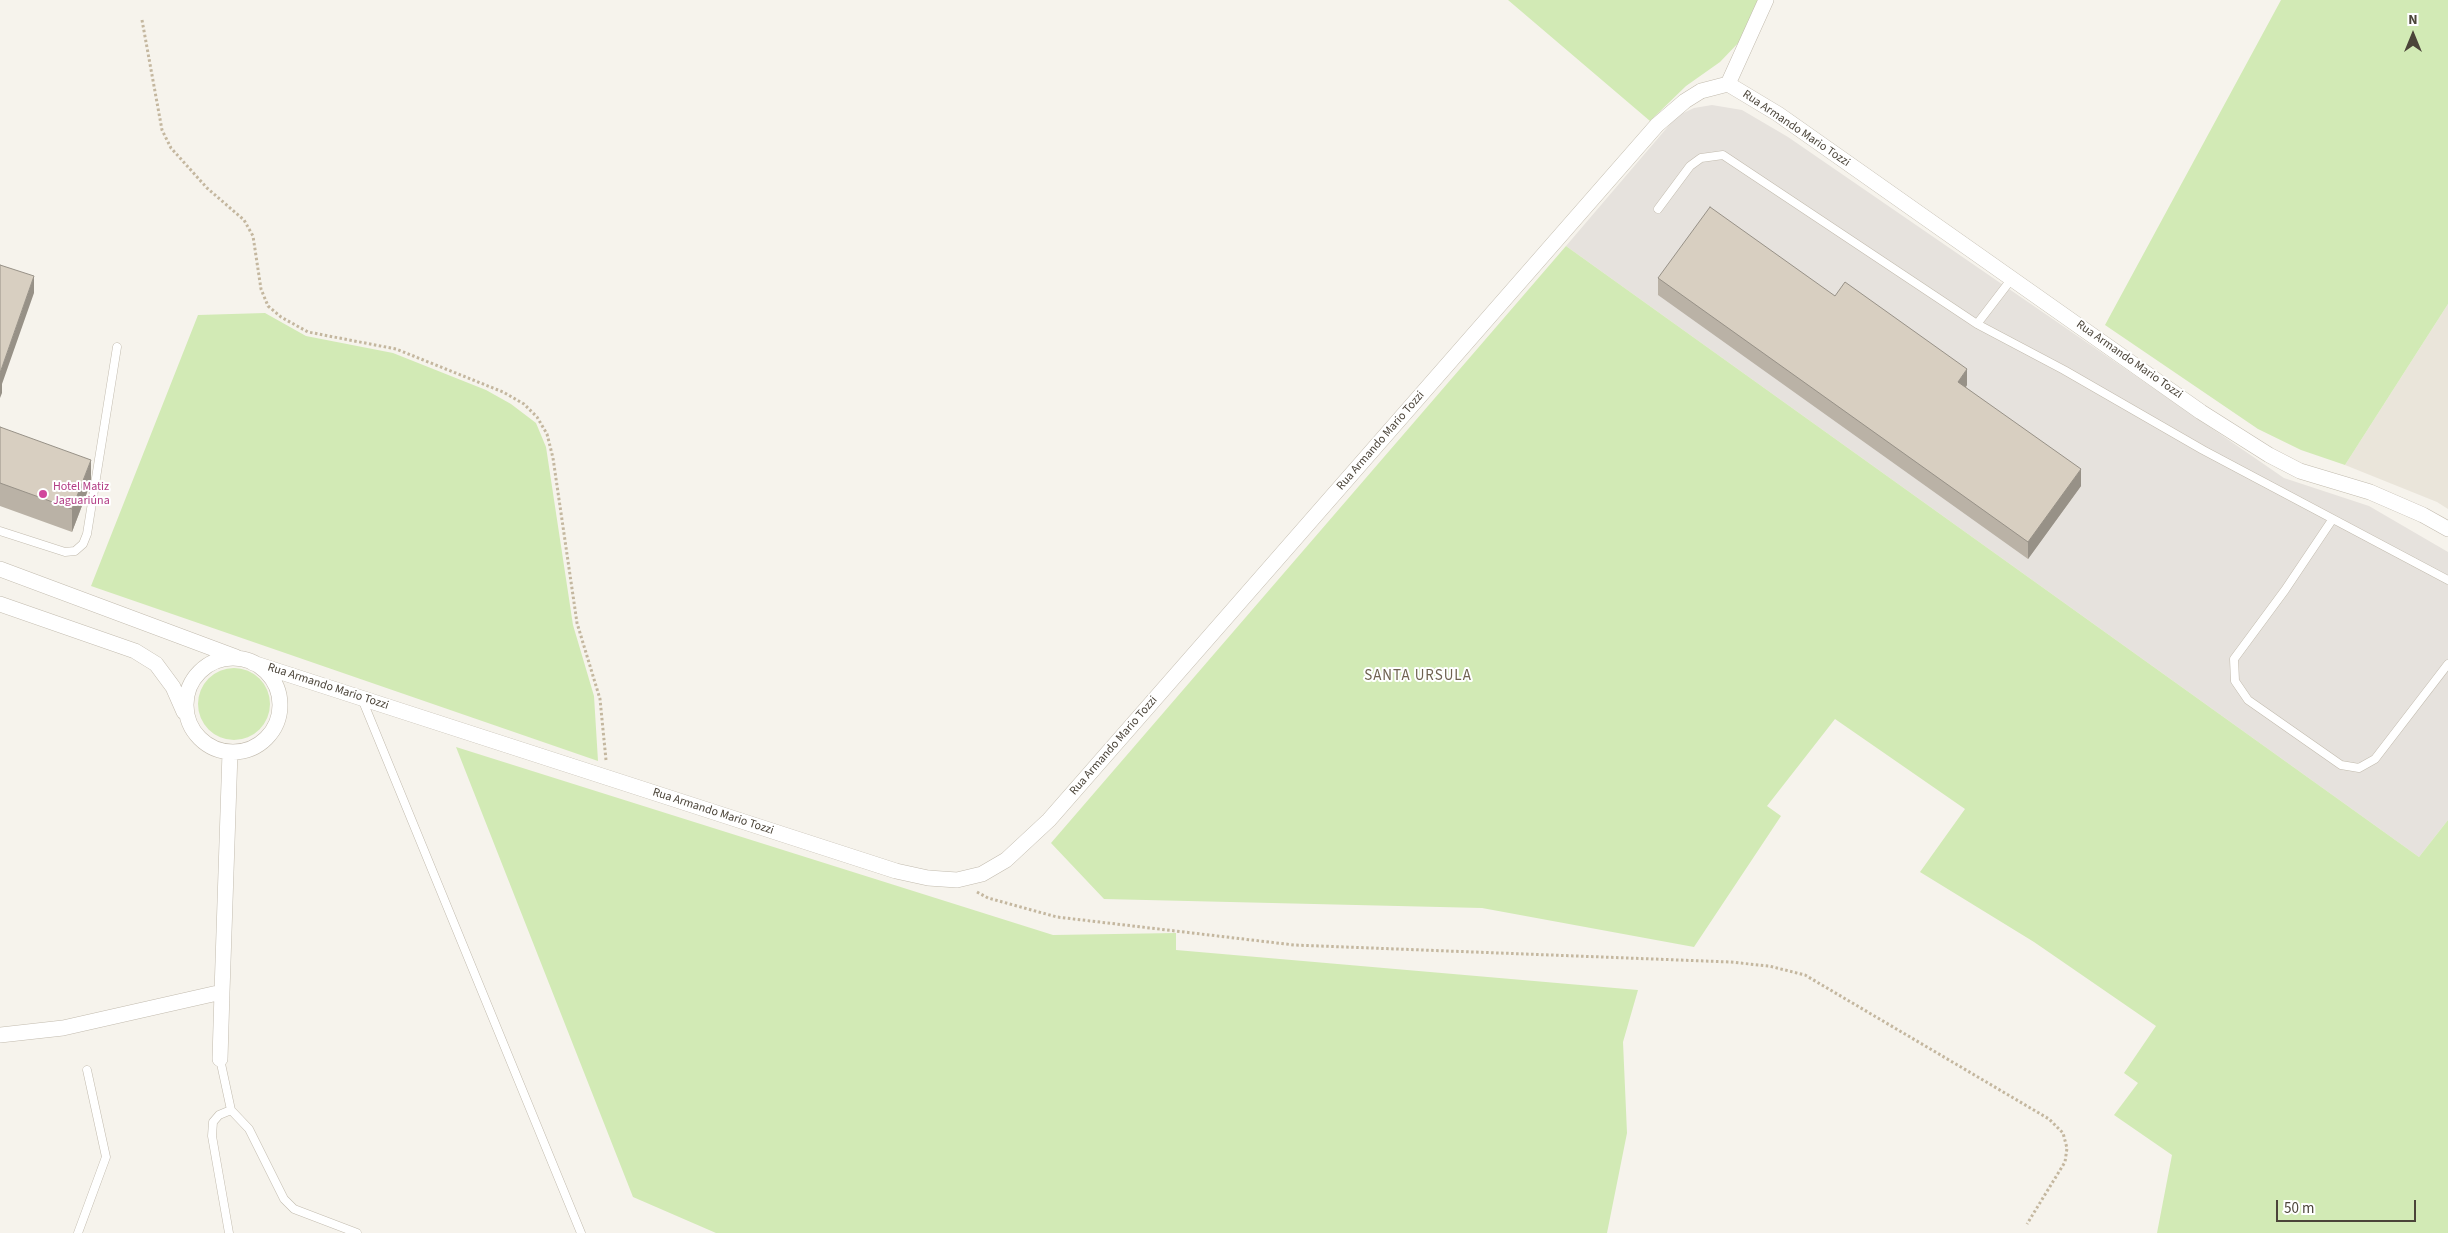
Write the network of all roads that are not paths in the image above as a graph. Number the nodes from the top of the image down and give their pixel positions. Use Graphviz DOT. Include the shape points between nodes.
graph roads {
  1 [pos="1766,0"];
  2 [pos="1728,84"];
  3 [pos="1658,209"];
  4 [pos="2013,277"];
  5 [pos="1977,324"];
  6 [pos="117,347"];
  7 [pos="2332,520"];
  8 [pos="2448,529"];
  9 [pos="0,531"];
  10 [pos="0,569"];
  11 [pos="2448,580"];
  12 [pos="0,604"];
  13 [pos="249,661"];
  14 [pos="2448,664"];
  15 [pos="362,699"];
  16 [pos="190,725"];
  17 [pos="230,752"];
  18 [pos="222,992"];
  19 [pos="0,1035"];
  20 [pos="220,1058"];
  21 [pos="87,1070"];
  22 [pos="231,1110"];
  23 [pos="78,1233"];
  24 [pos="229,1233"];
  25 [pos="357,1233"];
  26 [pos="581,1233"];
  1 -- 2 [label="street"];
  2 -- 4 [label="street, Rua Armando Mario Tozzi" via="1778,114"];
  2 -- 15 [label="street, Rua Armando Mario Tozzi" via="1701,91 1685,100 1657,125 1049,820 1006,860 982,874 956,880 896,871"];
  3 -- 5 [label="lane" via="1690,166 1700,158 1723,155"];
  4 -- 5 [label="lane"];
  4 -- 8 [label="street, Rua Armando Mario Tozzi" via="2201,412 2269,454 2300,471 2379,496"];
  5 -- 7 [label="lane"];
  6 -- 9 [label="lane" via="83,544 64,552"];
  7 -- 11 [label="lane"];
  7 -- 14 [label="lane" via="2234,659 2235,681 2248,700 2340,765 2360,768 2375,759"];
  10 -- 13 [label="street, Rua Armando Mario Tozzi"];
  12 -- 16 [label="street" via="142,655 156,664 173,687"];
  13 -- 15 [label="street, Rua Armando Mario Tozzi"];
  13 -- 16 [label="street" via="236,658 218,661 209,664 196,677 186,701"];
  13 -- 17 [label="street" via="267,673 277,688 278,719 260,744 240,752"];
  15 -- 26 [label="lane"];
  16 -- 17 [label="street" via="206,744"];
  17 -- 18 [label="street"];
  18 -- 19 [label="street" via="82,1024"];
  18 -- 20 [label="street"];
  20 -- 22 [label="lane"];
  21 -- 23 [label="lane" via="106,1157"];
  22 -- 24 [label="lane" via="213,1122 212,1136"];
  22 -- 25 [label="lane" via="249,1129 284,1199 294,1209"];
}
